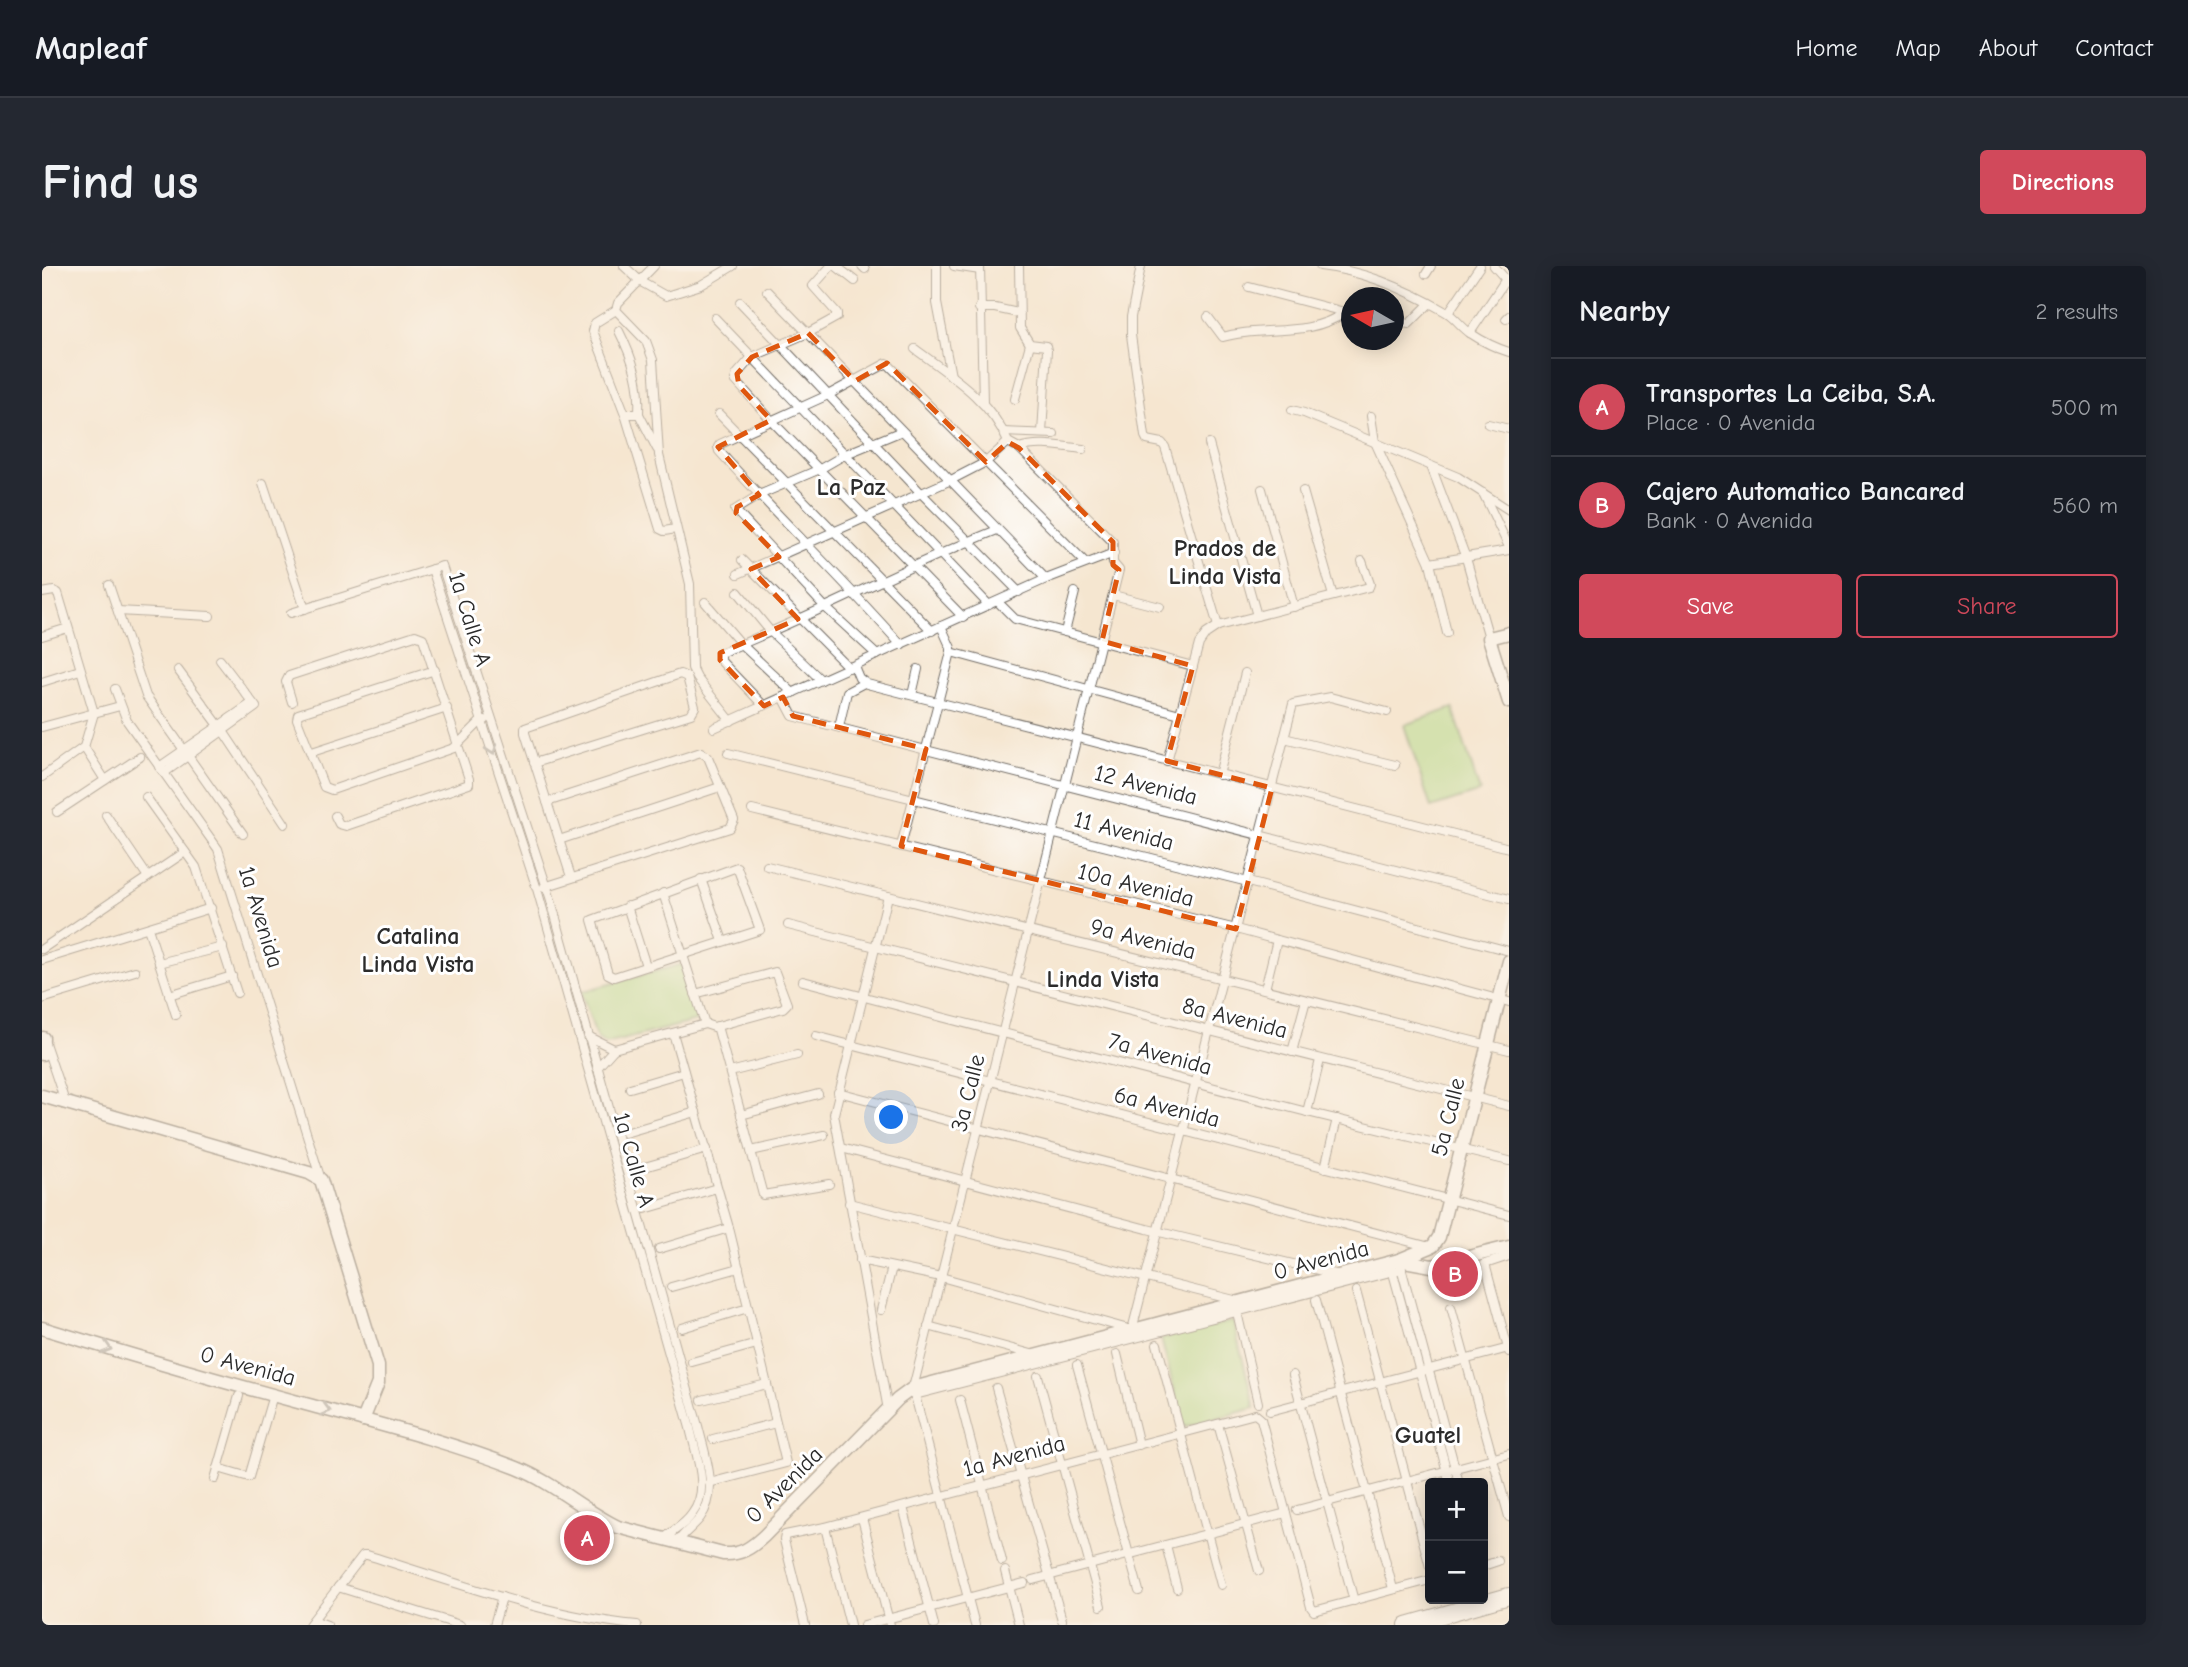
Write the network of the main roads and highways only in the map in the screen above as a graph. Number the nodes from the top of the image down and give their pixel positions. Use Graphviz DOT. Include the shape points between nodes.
graph roads {
  1 [pos="1509,1596"];
  2 [pos="1509,1604"];
  3 [pos="1407,1625"];
  4 [pos="1433,1625"];
  1 -- 3 [label="highway"];
  2 -- 4 [label="highway"];
}
